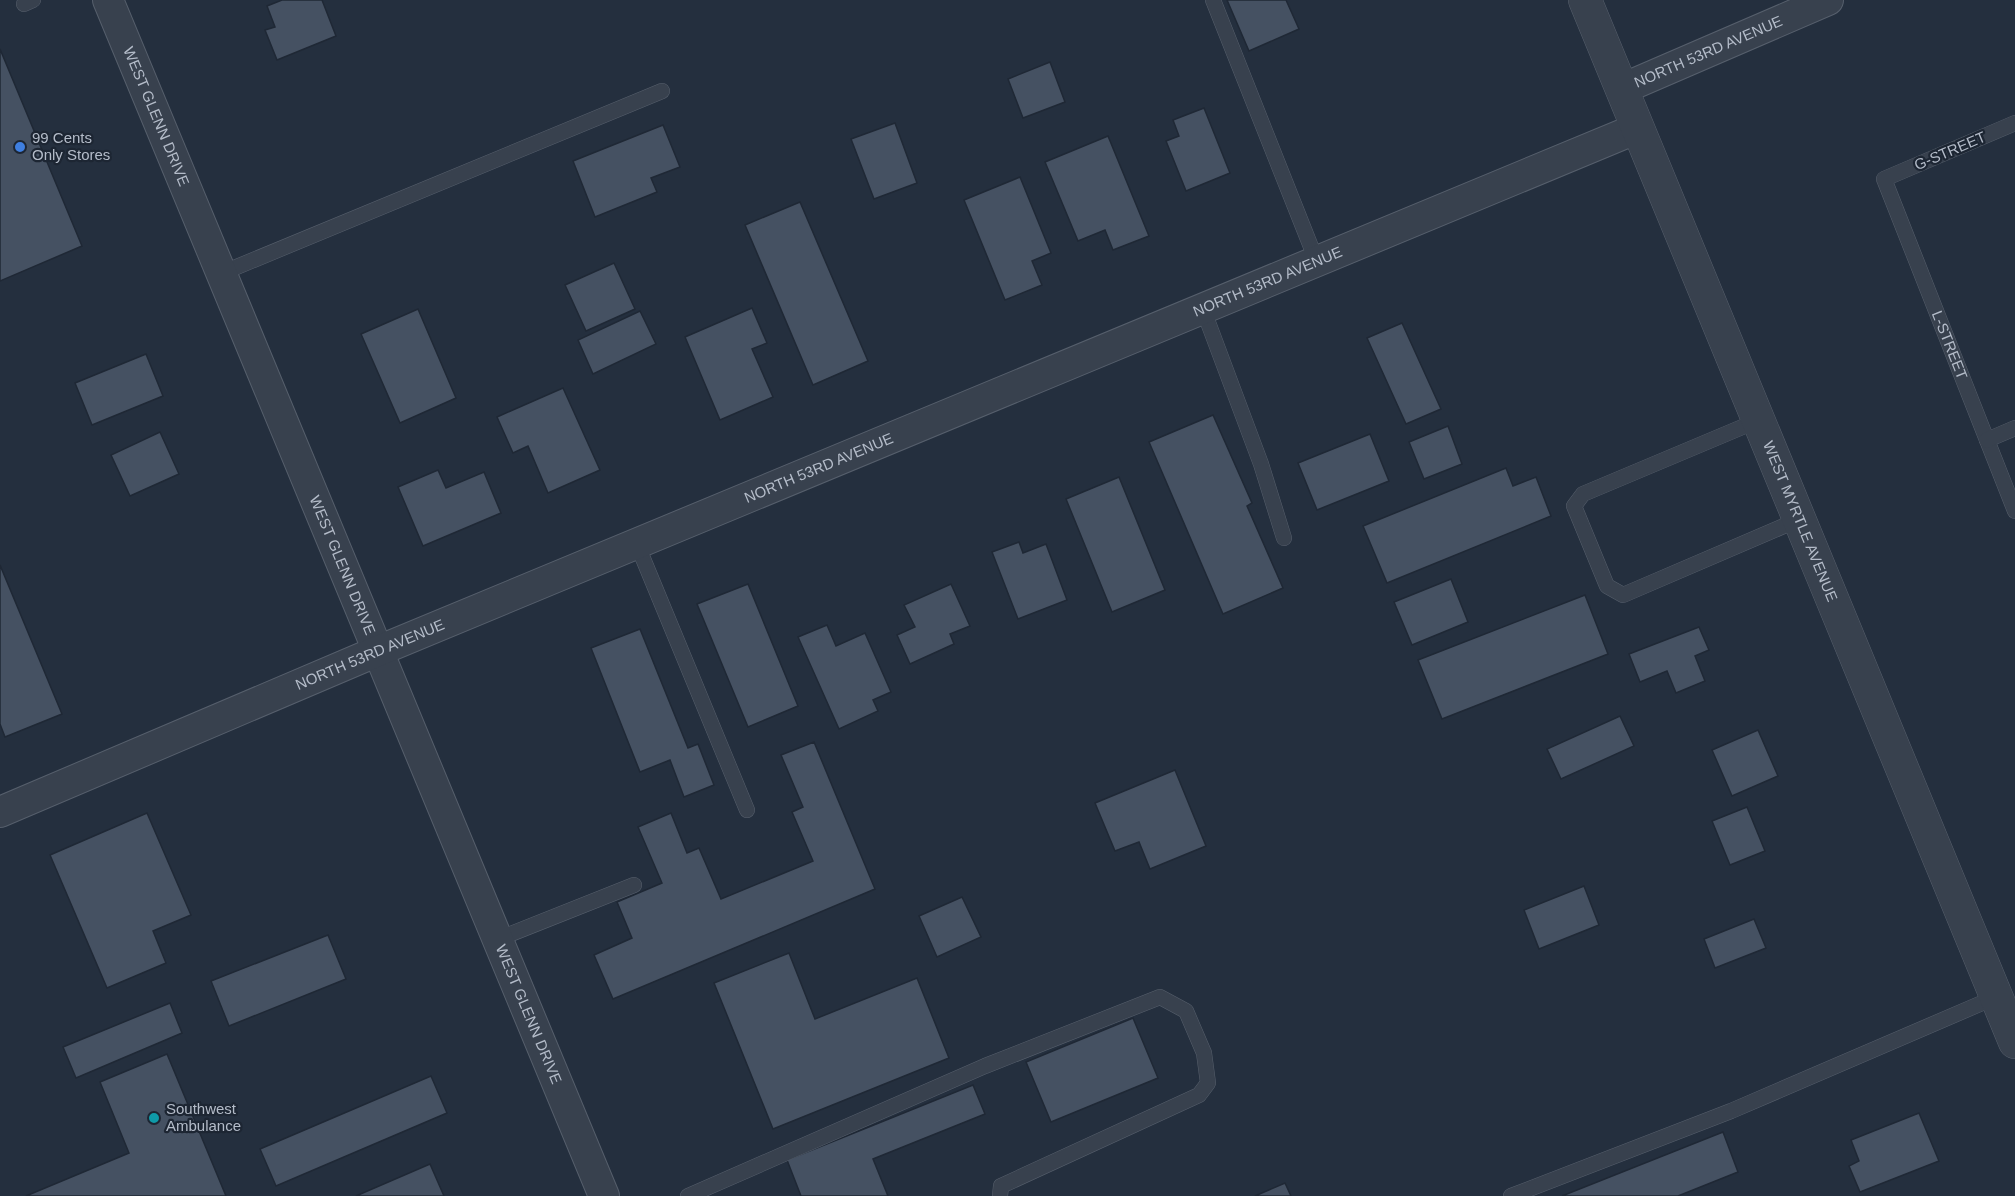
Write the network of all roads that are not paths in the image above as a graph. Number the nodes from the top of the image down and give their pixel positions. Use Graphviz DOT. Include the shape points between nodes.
graph roads {
  1 [pos="108,0"];
  2 [pos="1213,0"];
  3 [pos="1585,0"];
  4 [pos="1828,0"];
  5 [pos="1622,89"];
  6 [pos="662,91"];
  7 [pos="2015,123"];
  8 [pos="1638,128"];
  9 [pos="1884,179"];
  10 [pos="1317,262"];
  11 [pos="222,273"];
  12 [pos="1203,309"];
  13 [pos="1759,420"];
  14 [pos="2015,428"];
  15 [pos="1987,440"];
  16 [pos="2015,511"];
  17 [pos="1800,519"];
  18 [pos="1284,538"];
  19 [pos="637,544"];
  20 [pos="378,651"];
  21 [pos="747,810"];
  22 [pos="0,812"];
  23 [pos="634,885"];
  24 [pos="498,939"];
  25 [pos="1996,997"];
  26 [pos="2015,1042"];
  27 [pos="604,1196"];
  28 [pos="688,1196"];
  29 [pos="1000,1196"];
  30 [pos="1511,1196"];
  1 -- 11 [label="street, WEST GLENN DRIVE"];
  2 -- 10 [label="lane"];
  3 -- 5 [label="street, WEST MYRTLE AVENUE"];
  4 -- 5 [label="street, NORTH 53RD AVENUE"];
  5 -- 8 [label="street, WEST MYRTLE AVENUE"];
  6 -- 11 [label="lane"];
  7 -- 9 [label="lane, G-STREET"];
  8 -- 10 [label="street, NORTH 53RD AVENUE"];
  8 -- 13 [label="street, WEST MYRTLE AVENUE"];
  9 -- 15 [label="lane, L-STREET"];
  10 -- 12 [label="street, NORTH 53RD AVENUE"];
  11 -- 20 [label="street, WEST GLENN DRIVE"];
  12 -- 18 [label="lane"];
  12 -- 19 [label="street, NORTH 53RD AVENUE"];
  13 -- 17 [label="street, WEST MYRTLE AVENUE"];
  13 -- 17 [label="lane" via="1583,494 1574,506 1607,586 1623,595"];
  14 -- 15 [label="lane"];
  15 -- 16 [label="lane, L-STREET"];
  17 -- 25 [label="street, WEST MYRTLE AVENUE"];
  19 -- 20 [label="street, NORTH 53RD AVENUE"];
  19 -- 21 [label="lane"];
  20 -- 22 [label="street, NORTH 53RD AVENUE"];
  20 -- 24 [label="street, WEST GLENN DRIVE"];
  23 -- 24 [label="lane"];
  24 -- 27 [label="street, WEST GLENN DRIVE"];
  25 -- 26 [label="street, WEST MYRTLE AVENUE"];
  25 -- 30 [label="lane" via="1731,1111"];
  28 -- 29 [label="lane" via="985,1066 1160,997 1186,1011 1204,1053 1208,1083 1200,1095 1001,1186"];
}
